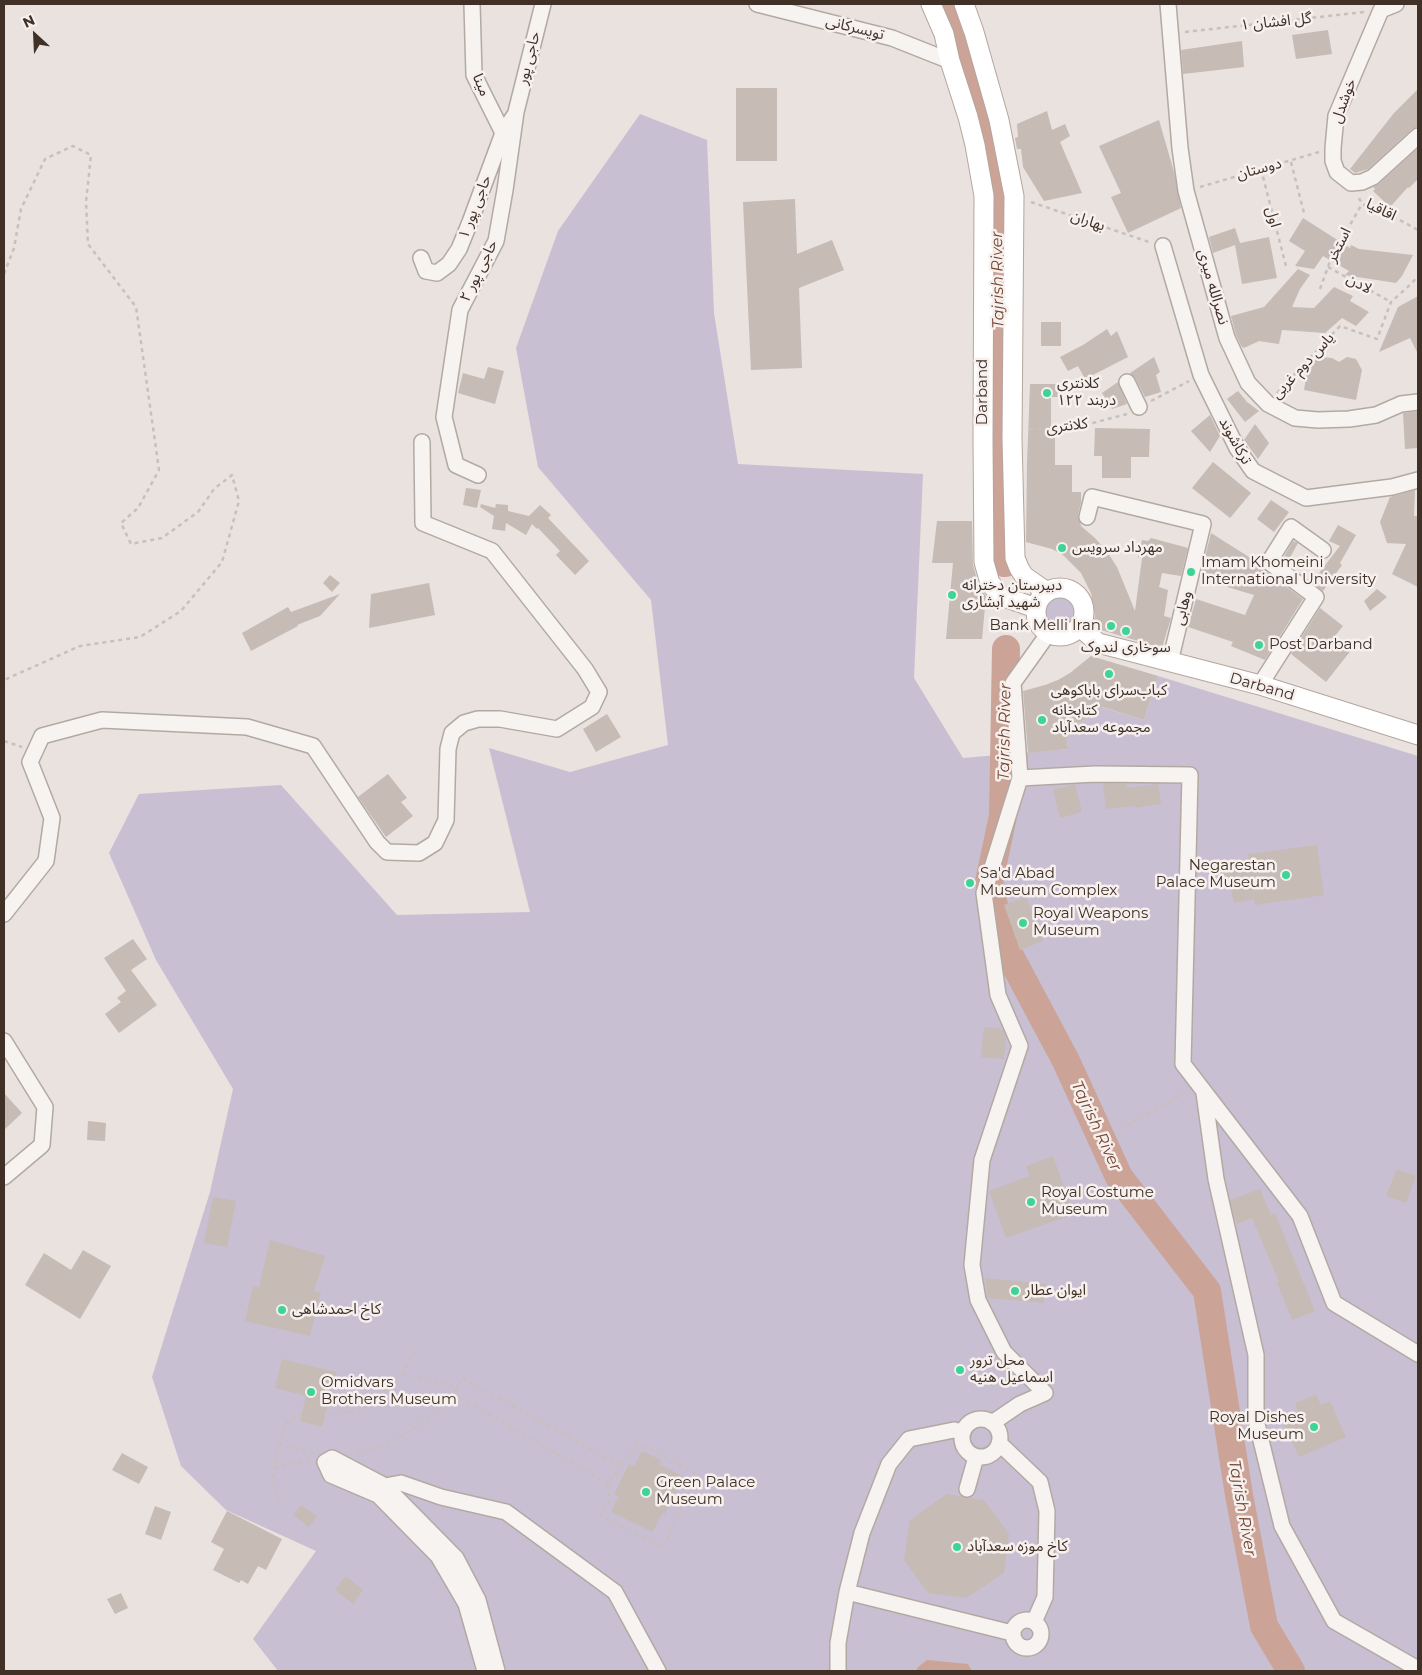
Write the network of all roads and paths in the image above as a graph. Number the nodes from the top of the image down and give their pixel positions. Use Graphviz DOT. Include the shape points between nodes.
graph roads {
  1 [pos="472,4"];
  2 [pos="543,4"];
  3 [pos="757,4"];
  4 [pos="931,4"];
  5 [pos="964,4"];
  6 [pos="1168,4"];
  7 [pos="1396,4"];
  8 [pos="802,9"];
  9 [pos="1381,10"];
  10 [pos="1171,34"];
  11 [pos="950,61"];
  12 [pos="516,112"];
  13 [pos="999,120"];
  14 [pos="970,126"];
  15 [pos="503,133"];
  16 [pos="1418,136"];
  17 [pos="1332,148"];
  18 [pos="1291,161"];
  19 [pos="1007,162"];
  20 [pos="979,166"];
  21 [pos="1261,168"];
  22 [pos="1351,183"];
  23 [pos="1186,191"];
  24 [pos="1014,196"];
  25 [pos="1362,204"];
  26 [pos="1304,214"];
  27 [pos="1418,230"];
  28 [pos="1162,246"];
  29 [pos="421,258"];
  30 [pos="1286,266"];
  31 [pos="1328,266"];
  32 [pos="4,274"];
  33 [pos="1418,276"];
  34 [pos="1320,289"];
  35 [pos="1391,302"];
  36 [pos="1201,375"];
  37 [pos="1127,382"];
  38 [pos="1418,402"];
  39 [pos="1268,404"];
  40 [pos="1139,407"];
  41 [pos="1013,430"];
  42 [pos="422,442"];
  43 [pos="478,475"];
  44 [pos="1418,480"];
  45 [pos="1087,517"];
  46 [pos="1323,550"];
  47 [pos="1047,592"];
  48 [pos="1036,608"];
  49 [pos="1080,627"];
  50 [pos="1048,634"];
  51 [pos="1170,662"];
  52 [pos="4,680"];
  53 [pos="1260,685"];
  54 [pos="1418,735"];
  55 [pos="1020,778"];
  56 [pos="4,914"];
  57 [pos="4,1041"];
  58 [pos="1202,1088"];
  59 [pos="1126,1126"];
  60 [pos="4,1177"];
  61 [pos="415,1350"];
  62 [pos="1418,1354"];
  63 [pos="402,1374"];
  64 [pos="458,1386"];
  65 [pos="454,1394"];
  66 [pos="300,1413"];
  67 [pos="327,1414"];
  68 [pos="992,1423"];
  69 [pos="963,1432"];
  70 [pos="1000,1443"];
  71 [pos="278,1444"];
  72 [pos="976,1457"];
  73 [pos="326,1459"];
  74 [pos="619,1465"];
  75 [pos="274,1467"];
  76 [pos="614,1474"];
  77 [pos="622,1478"];
  78 [pos="608,1484"];
  79 [pos="385,1486"];
  80 [pos="967,1489"];
  81 [pos="279,1502"];
  82 [pos="847,1592"];
  83 [pos="1034,1622"];
  84 [pos="1012,1633"];
  85 [pos="1418,1669"];
  86 [pos="485,1671"];
  87 [pos="497,1671"];
  88 [pos="658,1671"];
  89 [pos="838,1671"];
  1 -- 15 [label="street, مینا" via="474,75"];
  2 -- 12 [label="street, حاجی پور"];
  3 -- 8 [label="street, تویسرکانی"];
  4 -- 11 [label="main road, Darband" via="944,34"];
  5 -- 13 [label="main road, Darband"];
  6 -- 10 [label="street, نصرالله میری"];
  7 -- 9 [label="street"];
  8 -- 11 [label="street, تویسرکانی"];
  9 -- 10 [label="path, گل افشان ۱"];
  9 -- 17 [label="street, خوشدل" via="1336,116"];
  10 -- 23 [label="street, نصرالله میری"];
  11 -- 14 [label="main road, Darband"];
  12 -- 15 [label="street, حاجی پور ۱"];
  12 -- 43 [label="street, حاجی پور ۲" via="496,241 460,310 444,417 456,465"];
  13 -- 14 [label="main road" via="996,130 989,136 975,133"];
  13 -- 19 [label="main road, Darband"];
  14 -- 20 [label="main road, Darband"];
  15 -- 29 [label="street, حاجی پور ۱" via="459,249 449,264 437,273 426,272"];
  16 -- 22 [label="street" via="1372,178"];
  17 -- 18 [label="path, دوستان"];
  17 -- 22 [label="street, خوشدل" via="1337,172"];
  18 -- 21 [label="path, دوستان"];
  18 -- 26 [label="path"];
  19 -- 20 [label="main road" via="1001,154 992,152 983,157"];
  19 -- 24 [label="main road, Darband"];
  20 -- 48 [label="main road, Darband" via="984,196 984,562 990,583 1001,596"];
  21 -- 23 [label="path, دوستان"];
  21 -- 30 [label="path, اول"];
  22 -- 25 [label="path, اقاقیا"];
  23 -- 39 [label="street, نصرالله میری" via="1227,338 1248,383"];
  24 -- 28 [label="path, بهاران"];
  24 -- 41 [label="main road, Darband"];
  25 -- 27 [label="path, اقاقیا"];
  25 -- 31 [label="path, استخر"];
  28 -- 36 [label="street, ترکاشوند"];
  31 -- 34 [label="path, استخر"];
  31 -- 35 [label="path, لادن"];
  32 -- 52 [label="path" via="14,248 21,209 46,159 73,146 91,155 86,202 88,244 136,307 159,470 138,508 121,523 130,544 162,538 198,512 214,488 232,475 239,501 222,562 181,611 140,637 80,646"];
  33 -- 35 [label="path, یاس دوم غربی"];
  35 -- 39 [label="path, یاس دوم غربی" via="1377,339 1340,326"];
  36 -- 40 [label="path, کلانتری"];
  36 -- 44 [label="street, ترکاشوند" via="1237,448 1253,471 1306,498 1392,487"];
  37 -- 40 [label="street"];
  38 -- 39 [label="street, نصرالله میری" via="1401,404 1376,415 1318,420 1295,418"];
  40 -- 41 [label="path, کلانتری" via="1125,415 1074,428"];
  41 -- 47 [label="main road, Darband" via="1015,558 1024,576"];
  42 -- 56 [label="street" via="423,523 492,551 585,669 599,692 592,707 557,729 500,719 478,719 452,733 448,749 446,820 435,843 419,853 387,852 377,842 313,746 247,727 102,720 42,736 30,762 52,818 46,860"];
  45 -- 51 [label="street, وهابی" via="1092,496 1203,524"];
  46 -- 53 [label="street" via="1291,527 1270,562 1316,597"];
  47 -- 48 [label="main road"];
  47 -- 49 [label="main road" via="1062,588 1076,593 1085,613"];
  48 -- 50 [label="main road" via="1038,623"];
  49 -- 50 [label="main road" via="1062,637"];
  49 -- 51 [label="main road, Darband" via="1098,643"];
  50 -- 55 [label="street" via="1013,683"];
  51 -- 53 [label="main road, Darband"];
  53 -- 54 [label="main road, Darband"];
  55 -- 58 [label="street" via="1095,774 1190,775 1183,1064"];
  55 -- 68 [label="street" via="984,893 998,995 1020,1046 982,1160 972,1264 978,1300 1004,1352 1046,1393 1020,1404"];
  57 -- 60 [label="street" via="45,1107 42,1145"];
  58 -- 59 [label="path"];
  58 -- 62 [label="street" via="1300,1216 1334,1303"];
  58 -- 85 [label="street" via="1216,1179 1256,1355 1256,1420 1282,1526 1334,1622"];
  61 -- 63 [label="path"];
  63 -- 64 [label="path"];
  63 -- 67 [label="path" via="374,1403 338,1414"];
  64 -- 65 [label="path"];
  64 -- 74 [label="path" via="462,1378"];
  65 -- 73 [label="path" via="418,1427 378,1449"];
  65 -- 78 [label="path"];
  66 -- 71 [label="path" via="286,1423"];
  68 -- 69 [label="street" via="975,1420"];
  68 -- 70 [label="street" via="999,1432"];
  69 -- 72 [label="street" via="966,1450"];
  69 -- 82 [label="street" via="954,1430 909,1439 889,1464 862,1533"];
  70 -- 72 [label="street" via="988,1456"];
  70 -- 83 [label="street" via="1040,1482 1047,1511 1044,1597"];
  71 -- 73 [label="path" via="312,1451"];
  71 -- 75 [label="path"];
  72 -- 80 [label="street"];
  73 -- 75 [label="path"];
  73 -- 79 [label="street"];
  73 -- 86 [label="street" via="331,1475 378,1495 438,1556 466,1604"];
  74 -- 76 [label="path"];
  74 -- 78 [label="path" via="638,1446 696,1474 663,1547 601,1516 610,1499"];
  75 -- 81 [label="path" via="273,1478"];
  76 -- 77 [label="path"];
  76 -- 78 [label="path"];
  79 -- 87 [label="street" via="456,1558 478,1600"];
  79 -- 88 [label="street" via="401,1483 441,1497 506,1512 615,1592"];
  82 -- 84 [label="street"];
  82 -- 89 [label="street" via="838,1643"];
  83 -- 84 [label="street" via="1020,1621"];
  83 -- 84 [label="street" via="1040,1628 1041,1636 1033,1647 1019,1646"];
}
